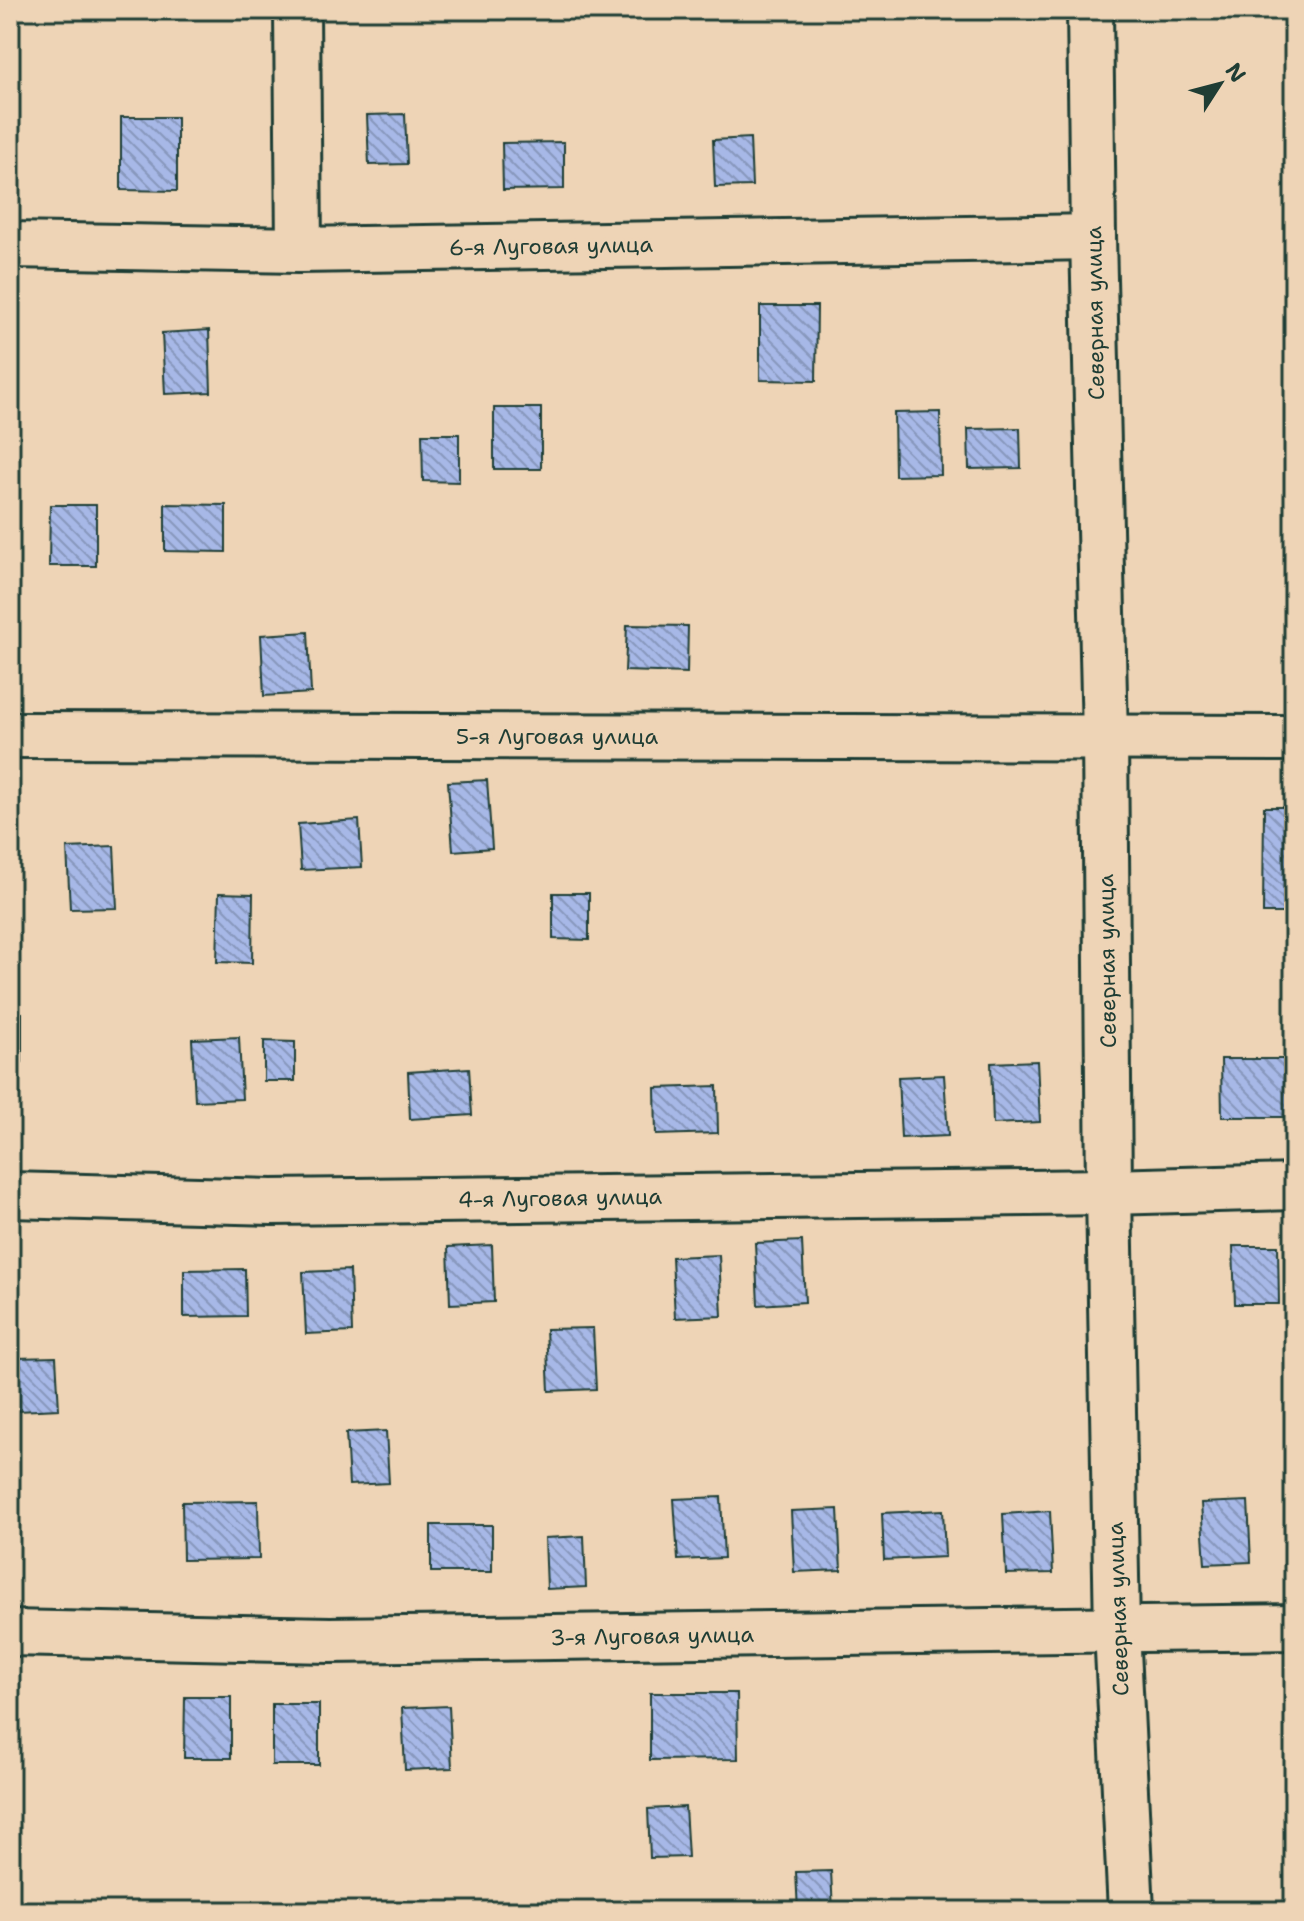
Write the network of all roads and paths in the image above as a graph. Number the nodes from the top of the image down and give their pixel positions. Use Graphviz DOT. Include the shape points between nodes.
graph roads {
  1 [pos="297,10"];
  2 [pos="1090,10"];
  3 [pos="1093,237"];
  4 [pos="10,245"];
  5 [pos="299,250"];
  6 [pos="10,735"];
  7 [pos="1105,737"];
  8 [pos="1294,738"];
  9 [pos="1294,1187"];
  10 [pos="1109,1192"];
  11 [pos="10,1195"];
  12 [pos="1294,1627"];
  13 [pos="1117,1630"];
  14 [pos="10,1633"];
  15 [pos="1131,1911"];
  1 -- 5 [label="street"];
  2 -- 3 [label="street, Северная улица"];
  3 -- 5 [label="street, 6-я Луговая улица"];
  3 -- 7 [label="street, Северная улица"];
  4 -- 5 [label="street, 6-я Луговая улица"];
  6 -- 7 [label="street, 5-я Луговая улица"];
  7 -- 8 [label="street, 5-я Луговая улица"];
  7 -- 10 [label="street, Северная улица"];
  9 -- 10 [label="street, 4-я Луговая улица"];
  10 -- 11 [label="street, 4-я Луговая улица" via="272,1202"];
  10 -- 13 [label="street, Северная улица"];
  12 -- 13 [label="street, 3-я Луговая улица"];
  13 -- 14 [label="street, 3-я Луговая улица" via="345,1640"];
  13 -- 15 [label="street, Северная улица"];
}
